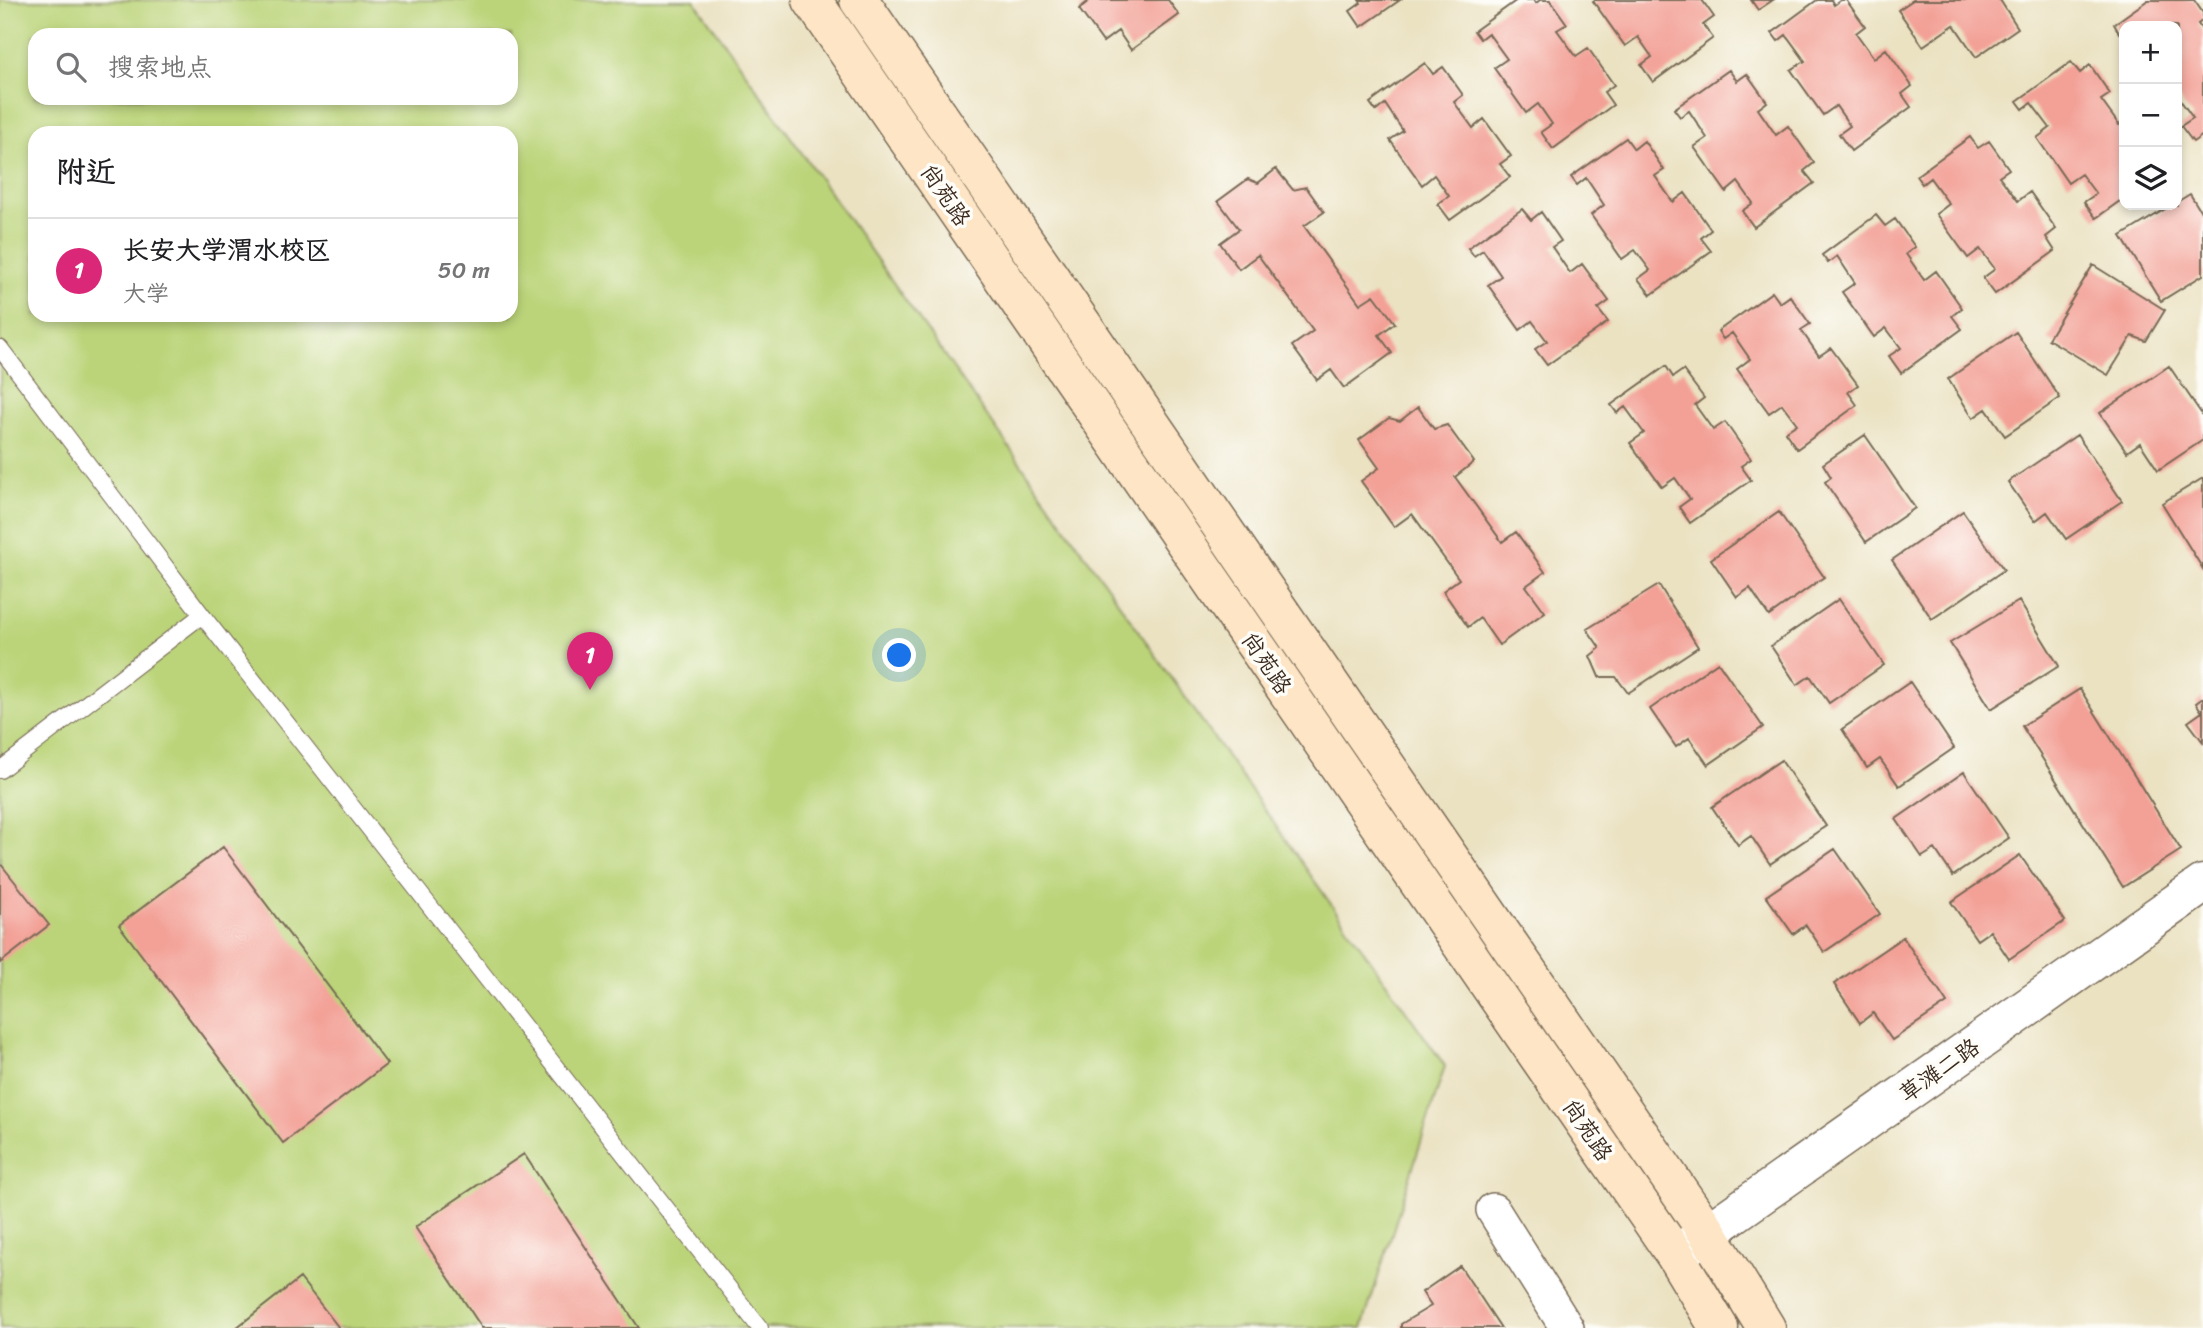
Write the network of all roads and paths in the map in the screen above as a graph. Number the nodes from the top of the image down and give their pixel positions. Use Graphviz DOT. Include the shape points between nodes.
graph roads {
  1 [pos="812,0"];
  2 [pos="859,0"];
  3 [pos="0,348"];
  4 [pos="202,615"];
  5 [pos="0,770"];
  6 [pos="2203,884"];
  7 [pos="1493,1210"];
  8 [pos="1707,1232"];
  9 [pos="1675,1255"];
  10 [pos="760,1328"];
  11 [pos="1567,1328"];
  12 [pos="1719,1328"];
  13 [pos="1766,1328"];
  1 -- 9 [label="main road, 尚苑路"];
  2 -- 8 [label="main road, 尚苑路"];
  3 -- 4 [label="lane"];
  4 -- 5 [label="lane"];
  4 -- 10 [label="lane"];
  6 -- 8 [label="street, 草滩二路"];
  7 -- 11 [label="street"];
  8 -- 9 [label="street, 草滩二路"];
  8 -- 13 [label="main road, 尚苑路"];
  9 -- 12 [label="main road, 尚苑路"];
}
